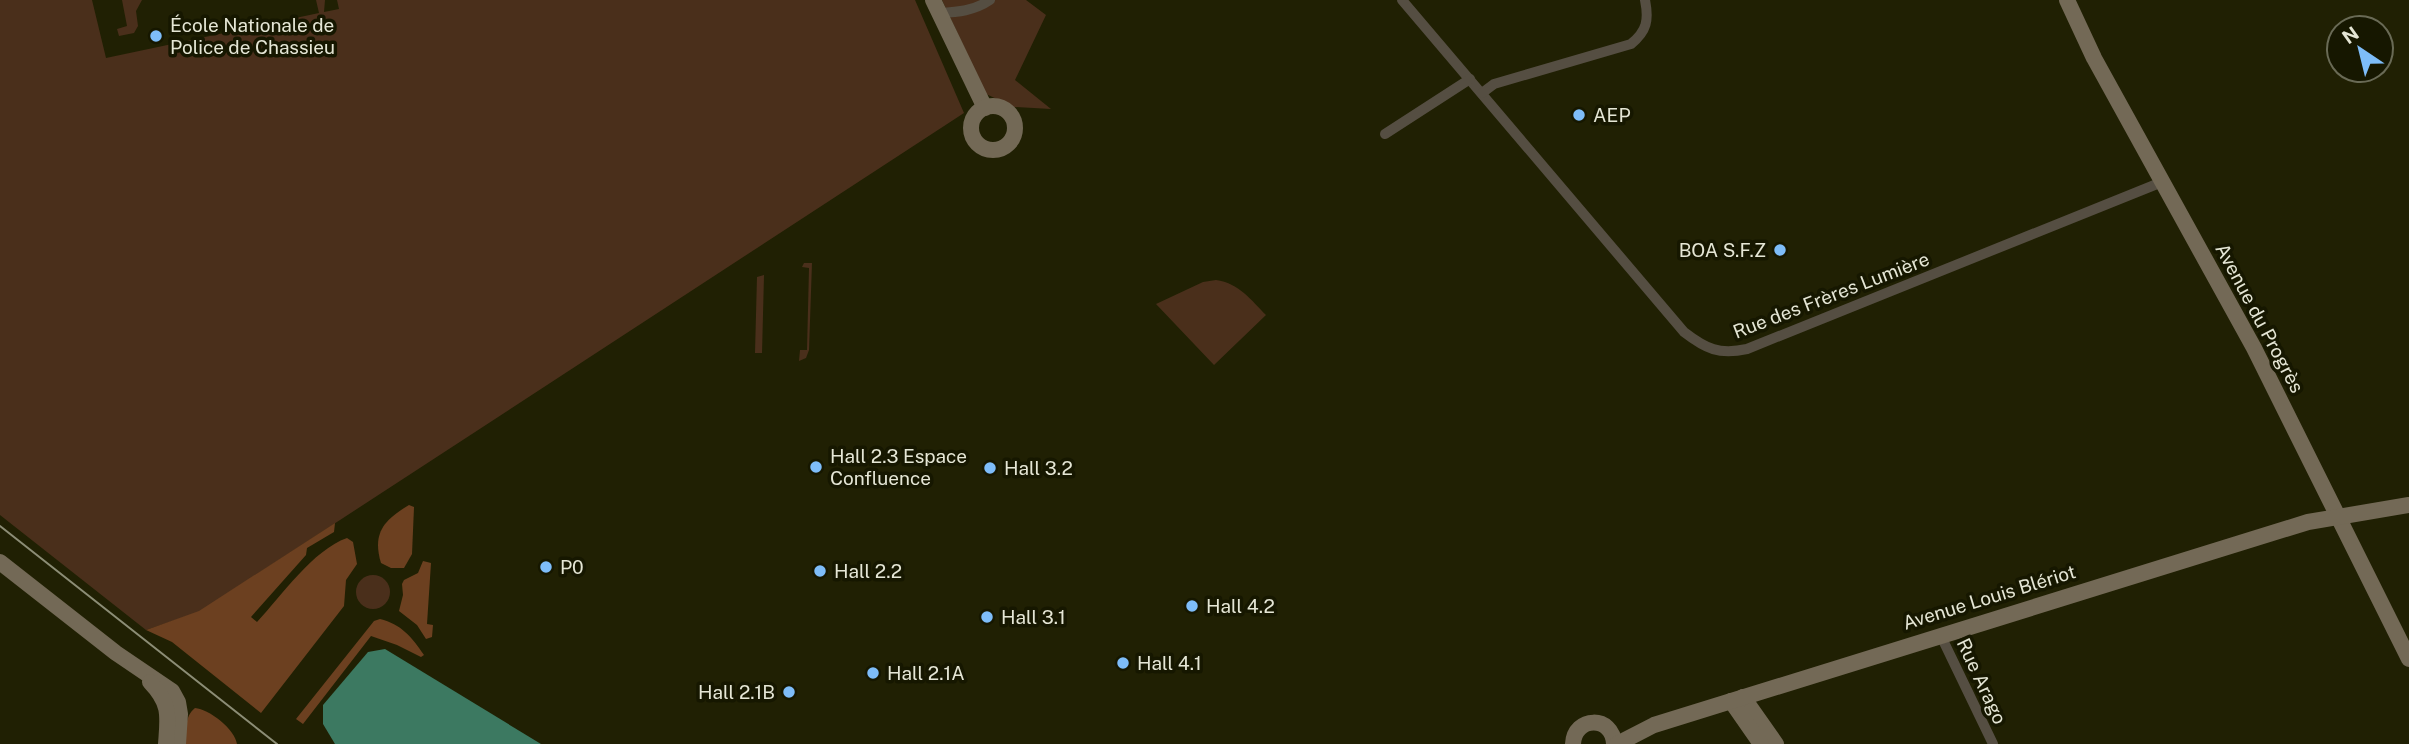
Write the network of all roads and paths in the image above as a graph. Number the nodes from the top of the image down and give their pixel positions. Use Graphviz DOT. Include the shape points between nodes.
graph roads {
  1 [pos="990,0"];
  2 [pos="1402,0"];
  3 [pos="1644,0"];
  4 [pos="2067,0"];
  5 [pos="936,7"];
  6 [pos="1470,79"];
  7 [pos="1482,93"];
  8 [pos="985,108"];
  9 [pos="1385,135"];
  10 [pos="2162,181"];
  11 [pos="2409,505"];
  12 [pos="2339,516"];
  13 [pos="0,562"];
  14 [pos="1940,634"];
  15 [pos="2409,659"];
  16 [pos="137,668"];
  17 [pos="1737,699"];
  18 [pos="1654,724"];
  19 [pos="1607,726"];
  20 [pos="166,744"];
  21 [pos="178,744"];
  22 [pos="1573,744"];
  23 [pos="1616,744"];
  24 [pos="1761,744"];
  25 [pos="1776,744"];
  26 [pos="1993,744"];
  1 -- 5 [label="street" via="968,10"];
  2 -- 6 [label="street, Rue des Frères Lumière"];
  3 -- 7 [label="street" via="1647,23 1631,44 1494,84"];
  4 -- 10 [label="street, Avenue du Progrès"];
  5 -- 8 [label="street"];
  6 -- 7 [label="street, Rue des Frères Lumière"];
  6 -- 9 [label="street"];
  7 -- 10 [label="street, Rue des Frères Lumière" via="1684,332 1700,345 1730,353"];
  10 -- 12 [label="street, Avenue du Progrès"];
  11 -- 12 [label="street, Avenue Louis Blériot"];
  12 -- 14 [label="street, Avenue Louis Blériot"];
  12 -- 15 [label="street, Avenue du Progrès"];
  13 -- 16 [label="street"];
  14 -- 17 [label="street, Avenue Louis Blériot"];
  14 -- 26 [label="street, Rue Arago"];
  16 -- 20 [label="street" via="162,694 167,706"];
  16 -- 21 [label="street" via="172,691 178,702"];
  17 -- 18 [label="street, Avenue Louis Blériot"];
  17 -- 24 [label="street"];
  17 -- 25 [label="street"];
  18 -- 19 [label="street, Avenue Louis Blériot"];
  18 -- 23 [label="street, Avenue Louis Blériot"];
  19 -- 22 [label="street, Avenue Louis Blériot" via="1586,723 1576,731"];
  19 -- 23 [label="street"];
}
